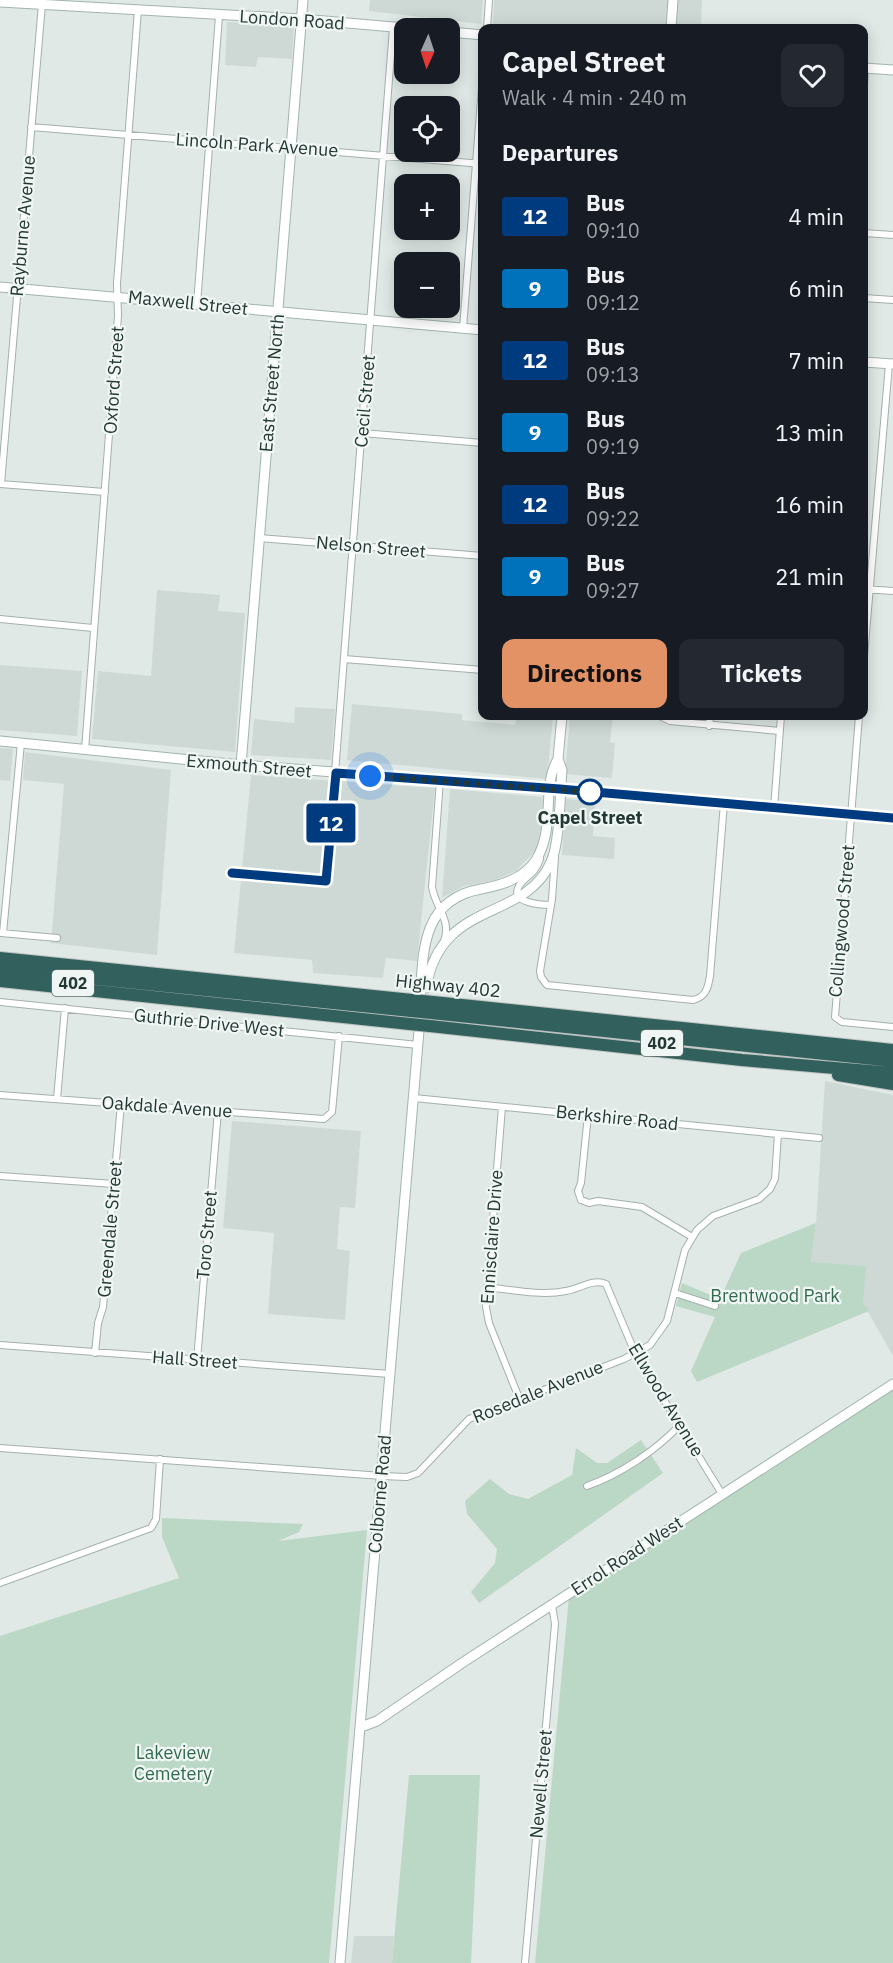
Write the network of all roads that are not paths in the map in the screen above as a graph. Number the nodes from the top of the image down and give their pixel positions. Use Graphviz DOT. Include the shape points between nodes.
graph roads {
  1 [pos="303,0"];
  2 [pos="489,0"];
  3 [pos="673,0"];
  4 [pos="0,2"];
  5 [pos="42,4"];
  6 [pos="138,10"];
  7 [pos="219,16"];
  8 [pos="302,19"];
  9 [pos="487,24"];
  10 [pos="671,24"];
  11 [pos="393,28"];
  12 [pos="460,33"];
  13 [pos="478,34"];
  14 [pos="868,68"];
  15 [pos="893,70"];
  16 [pos="32,128"];
  17 [pos="128,135"];
  18 [pos="209,141"];
  19 [pos="291,147"];
  20 [pos="384,155"];
  21 [pos="478,163"];
  22 [pos="478,182"];
  23 [pos="868,233"];
  24 [pos="893,235"];
  25 [pos="0,287"];
  26 [pos="18,289"];
  27 [pos="117,296"];
  28 [pos="868,298"];
  29 [pos="893,300"];
  30 [pos="196,304"];
  31 [pos="277,313"];
  32 [pos="371,320"];
  33 [pos="463,328"];
  34 [pos="478,330"];
  35 [pos="868,362"];
  36 [pos="891,364"];
  37 [pos="362,433"];
  38 [pos="478,443"];
  39 [pos="1,484"];
  40 [pos="105,492"];
  41 [pos="259,538"];
  42 [pos="353,545"];
  43 [pos="478,556"];
  44 [pos="868,580"];
  45 [pos="868,589"];
  46 [pos="893,591"];
  47 [pos="0,620"];
  48 [pos="93,628"];
  49 [pos="344,659"];
  50 [pos="478,670"];
  51 [pos="562,720"];
  52 [pos="668,720"];
  53 [pos="710,720"];
  54 [pos="781,720"];
  55 [pos="859,720"];
  56 [pos="709,726"];
  57 [pos="780,731"];
  58 [pos="0,741"];
  59 [pos="21,743"];
  60 [pos="85,750"];
  61 [pos="241,765"];
  62 [pos="336,773"];
  63 [pos="440,780"];
  64 [pos="555,789"];
  65 [pos="724,803"];
  66 [pos="774,807"];
  67 [pos="851,814"];
  68 [pos="893,818"];
  69 [pos="543,844"];
  70 [pos="555,850"];
  71 [pos="432,887"];
  72 [pos="519,896"];
  73 [pos="551,905"];
  74 [pos="441,910"];
  75 [pos="431,924"];
  76 [pos="2,933"];
  77 [pos="57,939"];
  78 [pos="442,946"];
  79 [pos="0,957"];
  80 [pos="0,969"];
  81 [pos="0,975"];
  82 [pos="0,981"];
  83 [pos="0,1002"];
  84 [pos="65,1008"];
  85 [pos="421,1015"];
  86 [pos="893,1027"];
  87 [pos="709,1030"];
  88 [pos="339,1036"];
  89 [pos="893,1044"];
  90 [pos="418,1045"];
  91 [pos="893,1050"];
  92 [pos="742,1060"];
  93 [pos="893,1061"];
  94 [pos="893,1067"];
  95 [pos="893,1073"];
  96 [pos="893,1084"];
  97 [pos="0,1095"];
  98 [pos="414,1098"];
  99 [pos="57,1099"];
  100 [pos="121,1104"];
  101 [pos="502,1107"];
  102 [pos="218,1111"];
  103 [pos="588,1115"];
  104 [pos="778,1134"];
  105 [pos="819,1138"];
  106 [pos="0,1176"];
  107 [pos="114,1184"];
  108 [pos="692,1237"];
  109 [pos="487,1287"];
  110 [pos="675,1293"];
  111 [pos="715,1306"];
  112 [pos="0,1345"];
  113 [pos="95,1353"];
  114 [pos="635,1353"];
  115 [pos="197,1360"];
  116 [pos="390,1374"];
  117 [pos="893,1384"];
  118 [pos="519,1398"];
  119 [pos="680,1425"];
  120 [pos="0,1448"];
  121 [pos="160,1460"];
  122 [pos="382,1476"];
  123 [pos="587,1486"];
  124 [pos="722,1494"];
  125 [pos="0,1583"];
  126 [pos="552,1605"];
  127 [pos="361,1727"];
  128 [pos="340,1963"];
  129 [pos="525,1963"];
  1 -- 8 [label="street, East Street North"];
  2 -- 9 [label="street"];
  3 -- 10 [label="street"];
  4 -- 5 [label="street, London Road"];
  5 -- 6 [label="street, London Road"];
  5 -- 16 [label="street, Rayburne Avenue"];
  6 -- 7 [label="street, London Road"];
  6 -- 17 [label="street, Oxford Street"];
  7 -- 8 [label="street, London Road"];
  7 -- 18 [label="street"];
  8 -- 11 [label="street, London Road"];
  8 -- 19 [label="street, East Street North"];
  11 -- 20 [label="street, Cecil Street"];
  12 -- 13 [label="street"];
  14 -- 15 [label="street"];
  16 -- 17 [label="street, Lincoln Park Avenue"];
  16 -- 26 [label="street, Rayburne Avenue"];
  17 -- 18 [label="street, Lincoln Park Avenue"];
  17 -- 27 [label="street, Oxford Street"];
  18 -- 19 [label="street, Lincoln Park Avenue"];
  18 -- 30 [label="street"];
  19 -- 20 [label="street, Lincoln Park Avenue"];
  19 -- 31 [label="street, East Street North"];
  20 -- 21 [label="street, Lincoln Park Avenue"];
  20 -- 32 [label="street, Cecil Street"];
  22 -- 33 [label="street"];
  23 -- 24 [label="street"];
  25 -- 26 [label="street, Maxwell Street"];
  26 -- 27 [label="street, Maxwell Street"];
  26 -- 39 [label="street, Rayburne Avenue"];
  27 -- 30 [label="street, Maxwell Street"];
  27 -- 40 [label="street, Oxford Street"];
  28 -- 29 [label="street"];
  30 -- 31 [label="street, Maxwell Street"];
  31 -- 32 [label="street, Maxwell Street"];
  31 -- 41 [label="street, East Street North"];
  32 -- 33 [label="street, Maxwell Street"];
  32 -- 37 [label="street, Cecil Street"];
  33 -- 34 [label="street, Maxwell Street"];
  35 -- 36 [label="street"];
  36 -- 44 [label="street"];
  37 -- 38 [label="street"];
  37 -- 42 [label="street, Cecil Street"];
  39 -- 40 [label="street"];
  40 -- 48 [label="street, Oxford Street"];
  41 -- 42 [label="street, Nelson Street"];
  41 -- 61 [label="street, East Street North"];
  42 -- 43 [label="street, Nelson Street"];
  42 -- 49 [label="street, Cecil Street"];
  45 -- 46 [label="street"];
  47 -- 48 [label="street"];
  48 -- 60 [label="street, Oxford Street"];
  49 -- 50 [label="street"];
  49 -- 62 [label="street, Cecil Street"];
  51 -- 64 [label="street" via="558,759 552,769"];
  52 -- 56 [label="street"];
  53 -- 56 [label="street"];
  54 -- 57 [label="street"];
  55 -- 67 [label="street, Collingwood Street"];
  56 -- 57 [label="street"];
  57 -- 66 [label="street"];
  58 -- 59 [label="street, Exmouth Street"];
  59 -- 60 [label="street, Exmouth Street"];
  59 -- 76 [label="street"];
  60 -- 61 [label="street, Exmouth Street"];
  61 -- 62 [label="street, Exmouth Street"];
  62 -- 63 [label="street, Exmouth Street"];
  63 -- 64 [label="street, Exmouth Street"];
  63 -- 71 [label="street, Colborne Road"];
  64 -- 65 [label="street, Exmouth Street"];
  64 -- 69 [label="street"];
  64 -- 70 [label="street"];
  65 -- 66 [label="street, Exmouth Street"];
  65 -- 73 [label="street" via="710,976 704,995 693,1000 552,987 540,971"];
  66 -- 67 [label="street, Exmouth Street"];
  67 -- 68 [label="street, Exmouth Street"];
  67 -- 86 [label="street, Collingwood Street" via="835,1012 842,1022"];
  69 -- 72 [label="street" via="536,869 518,888"];
  69 -- 74 [label="street" via="532,865 513,880 461,894"];
  70 -- 72 [label="street" via="543,875"];
  70 -- 73 [label="street"];
  71 -- 74 [label="street, Colborne Road"];
  71 -- 75 [label="street" via="436,909"];
  72 -- 73 [label="street" via="525,902"];
  72 -- 78 [label="street" via="465,924"];
  74 -- 75 [label="street, Colborne Road"];
  74 -- 78 [label="street, Colborne Road" via="447,924"];
  75 -- 85 [label="street, Colborne Road" via="424,946"];
  76 -- 77 [label="street"];
  78 -- 85 [label="street, Colborne Road" via="430,968"];
  79 -- 85 [label="highway, Highway 402 / 402"];
  80 -- 85 [label="highway"];
  81 -- 85 [label="highway, Highway 402 / 402"];
  82 -- 85 [label="highway"];
  83 -- 84 [label="street, Guthrie Drive West"];
  84 -- 88 [label="street, Guthrie Drive West"];
  84 -- 99 [label="street"];
  85 -- 87 [label="highway, Highway 402 / 402"];
  85 -- 90 [label="street, Colborne Road"];
  85 -- 92 [label="highway"];
  85 -- 93 [label="highway"];
  85 -- 94 [label="highway, Highway 402 / 402"];
  87 -- 89 [label="highway"];
  87 -- 91 [label="highway, Highway 402 / 402"];
  88 -- 90 [label="street, Guthrie Drive West"];
  88 -- 102 [label="street, Oakdale Avenue" via="332,1112 324,1119"];
  90 -- 98 [label="street, Colborne Road"];
  92 -- 95 [label="highway"];
  92 -- 96 [label="highway"];
  97 -- 99 [label="street, Oakdale Avenue"];
  98 -- 101 [label="street, Berkshire Road"];
  98 -- 116 [label="street, Colborne Road"];
  99 -- 100 [label="street, Oakdale Avenue"];
  100 -- 102 [label="street, Oakdale Avenue"];
  100 -- 107 [label="street, Greendale Street"];
  101 -- 103 [label="street, Berkshire Road"];
  101 -- 109 [label="street, Ennisclaire Drive"];
  102 -- 115 [label="street, Toro Street"];
  103 -- 104 [label="street, Berkshire Road"];
  103 -- 108 [label="street" via="578,1191 581,1200 642,1207"];
  104 -- 105 [label="street, Berkshire Road"];
  104 -- 108 [label="street, Rosedale Avenue" via="775,1179 768,1193 713,1216"];
  106 -- 107 [label="street"];
  107 -- 113 [label="street, Greendale Street"];
  108 -- 110 [label="street, Rosedale Avenue"];
  109 -- 114 [label="street, Ellwood Avenue" via="555,1293 603,1282 610,1290"];
  109 -- 118 [label="street, Ennisclaire Drive" via="488,1317"];
  110 -- 111 [label="street"];
  110 -- 114 [label="street, Rosedale Avenue" via="667,1321 656,1338"];
  112 -- 113 [label="street, Hall Street"];
  113 -- 115 [label="street, Hall Street"];
  114 -- 118 [label="street, Rosedale Avenue"];
  114 -- 119 [label="street, Ellwood Avenue"];
  115 -- 116 [label="street, Hall Street"];
  116 -- 122 [label="street, Colborne Road"];
  117 -- 124 [label="street, Errol Road West"];
  118 -- 122 [label="street, Rosedale Avenue" via="469,1419 418,1473 407,1477"];
  119 -- 123 [label="street" via="661,1443 613,1475"];
  119 -- 124 [label="street, Ellwood Avenue"];
  120 -- 121 [label="street, Rosedale Avenue"];
  121 -- 122 [label="street, Rosedale Avenue"];
  121 -- 125 [label="street" via="156,1519 151,1528"];
  122 -- 127 [label="street, Colborne Road"];
  124 -- 126 [label="street, Errol Road West"];
  126 -- 127 [label="street, Errol Road West" via="376,1721"];
  126 -- 129 [label="street, Newell Street" via="555,1624"];
  127 -- 128 [label="street, Colborne Road"];
}
